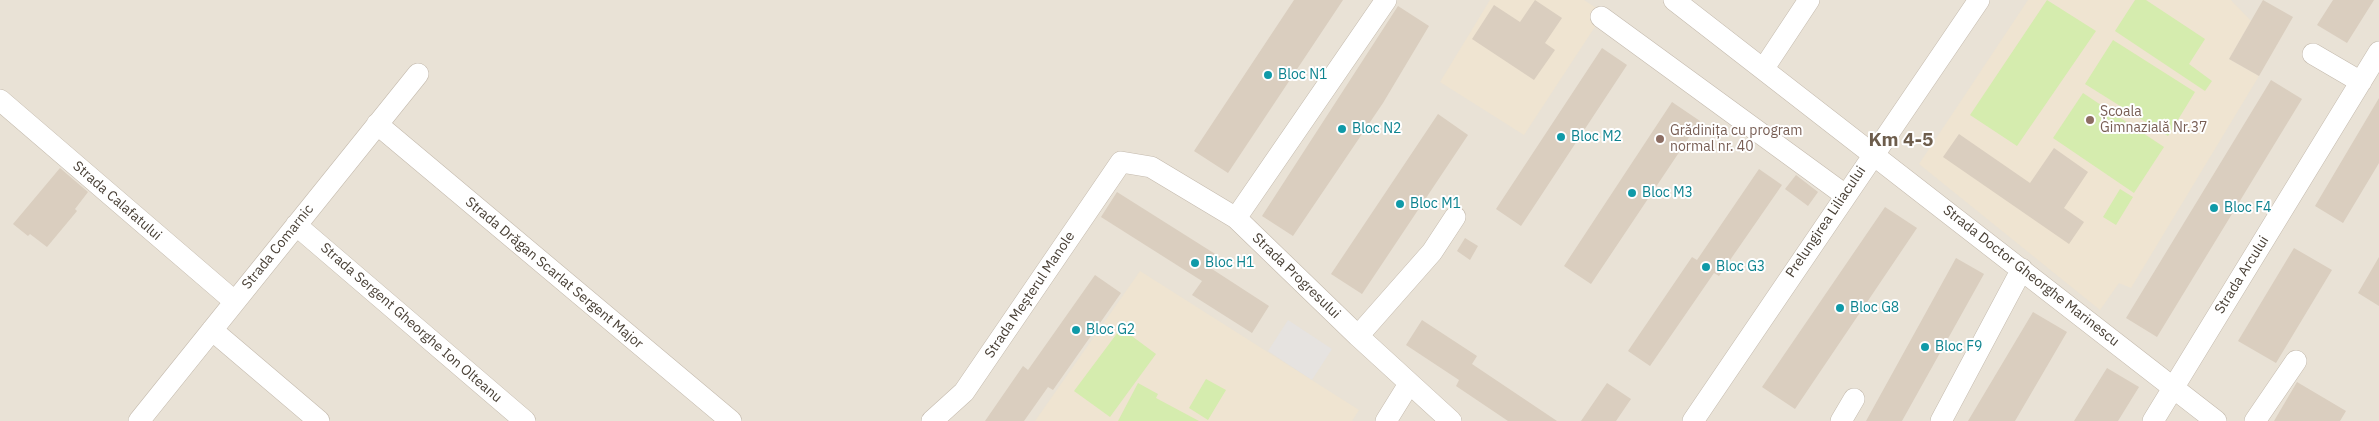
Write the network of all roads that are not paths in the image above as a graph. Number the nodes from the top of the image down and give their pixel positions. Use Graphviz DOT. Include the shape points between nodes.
graph roads {
  1 [pos="1386,0"];
  2 [pos="1674,0"];
  3 [pos="1809,0"];
  4 [pos="1979,0"];
  5 [pos="1601,18"];
  6 [pos="2379,52"];
  7 [pos="2313,54"];
  8 [pos="1764,68"];
  9 [pos="418,74"];
  10 [pos="2360,82"];
  11 [pos="0,100"];
  12 [pos="377,124"];
  13 [pos="1873,153"];
  14 [pos="1121,162"];
  15 [pos="1845,195"];
  16 [pos="1455,217"];
  17 [pos="1236,218"];
  18 [pos="296,225"];
  19 [pos="2022,269"];
  20 [pos="234,301"];
  21 [pos="212,330"];
  22 [pos="1358,336"];
  23 [pos="2296,361"];
  24 [pos="1409,384"];
  25 [pos="2172,387"];
  26 [pos="1854,399"];
  27 [pos="139,421"];
  28 [pos="318,421"];
  29 [pos="525,421"];
  30 [pos="730,421"];
  31 [pos="932,421"];
  32 [pos="1386,421"];
  33 [pos="1451,421"];
  34 [pos="1693,421"];
  35 [pos="1841,421"];
  36 [pos="1941,421"];
  37 [pos="2153,421"];
  38 [pos="2216,421"];
  39 [pos="2255,421"];
  1 -- 17 [label="street"];
  2 -- 8 [label="street, Strada Doctor Gheorghe Marinescu"];
  3 -- 8 [label="street"];
  4 -- 13 [label="street, Prelungirea Liliacului"];
  5 -- 15 [label="street"];
  6 -- 10 [label="street, Strada Arcului"];
  7 -- 10 [label="street"];
  8 -- 13 [label="street, Strada Doctor Gheorghe Marinescu"];
  9 -- 12 [label="street, Strada Comarnic"];
  10 -- 25 [label="street, Strada Arcului"];
  11 -- 20 [label="street, Strada Calafatului"];
  12 -- 18 [label="street, Strada Comarnic"];
  12 -- 30 [label="street, Strada Drăgan Scarlat Sergent Major"];
  13 -- 15 [label="street, Prelungirea Liliacului"];
  13 -- 19 [label="street, Strada Doctor Gheorghe Marinescu"];
  14 -- 17 [label="street, Strada Progresului" via="1151,167"];
  14 -- 31 [label="street, Strada Meșterul Manole" via="964,392"];
  15 -- 34 [label="street, Prelungirea Liliacului"];
  16 -- 22 [label="street" via="1432,252"];
  17 -- 22 [label="street, Strada Progresului"];
  18 -- 20 [label="street, Strada Comarnic"];
  18 -- 29 [label="street, Strada Sergent Gheorghe Ion Olteanu"];
  19 -- 25 [label="street, Strada Doctor Gheorghe Marinescu"];
  19 -- 36 [label="street"];
  20 -- 21 [label="street, Strada Comarnic"];
  21 -- 27 [label="street, Strada Comarnic"];
  21 -- 28 [label="street"];
  22 -- 24 [label="street, Strada Progresului"];
  23 -- 39 [label="street"];
  24 -- 32 [label="street"];
  24 -- 33 [label="street, Strada Progresului"];
  25 -- 37 [label="street, Strada Arcului"];
  25 -- 38 [label="street, Strada Doctor Gheorghe Marinescu"];
  26 -- 35 [label="street"];
}
